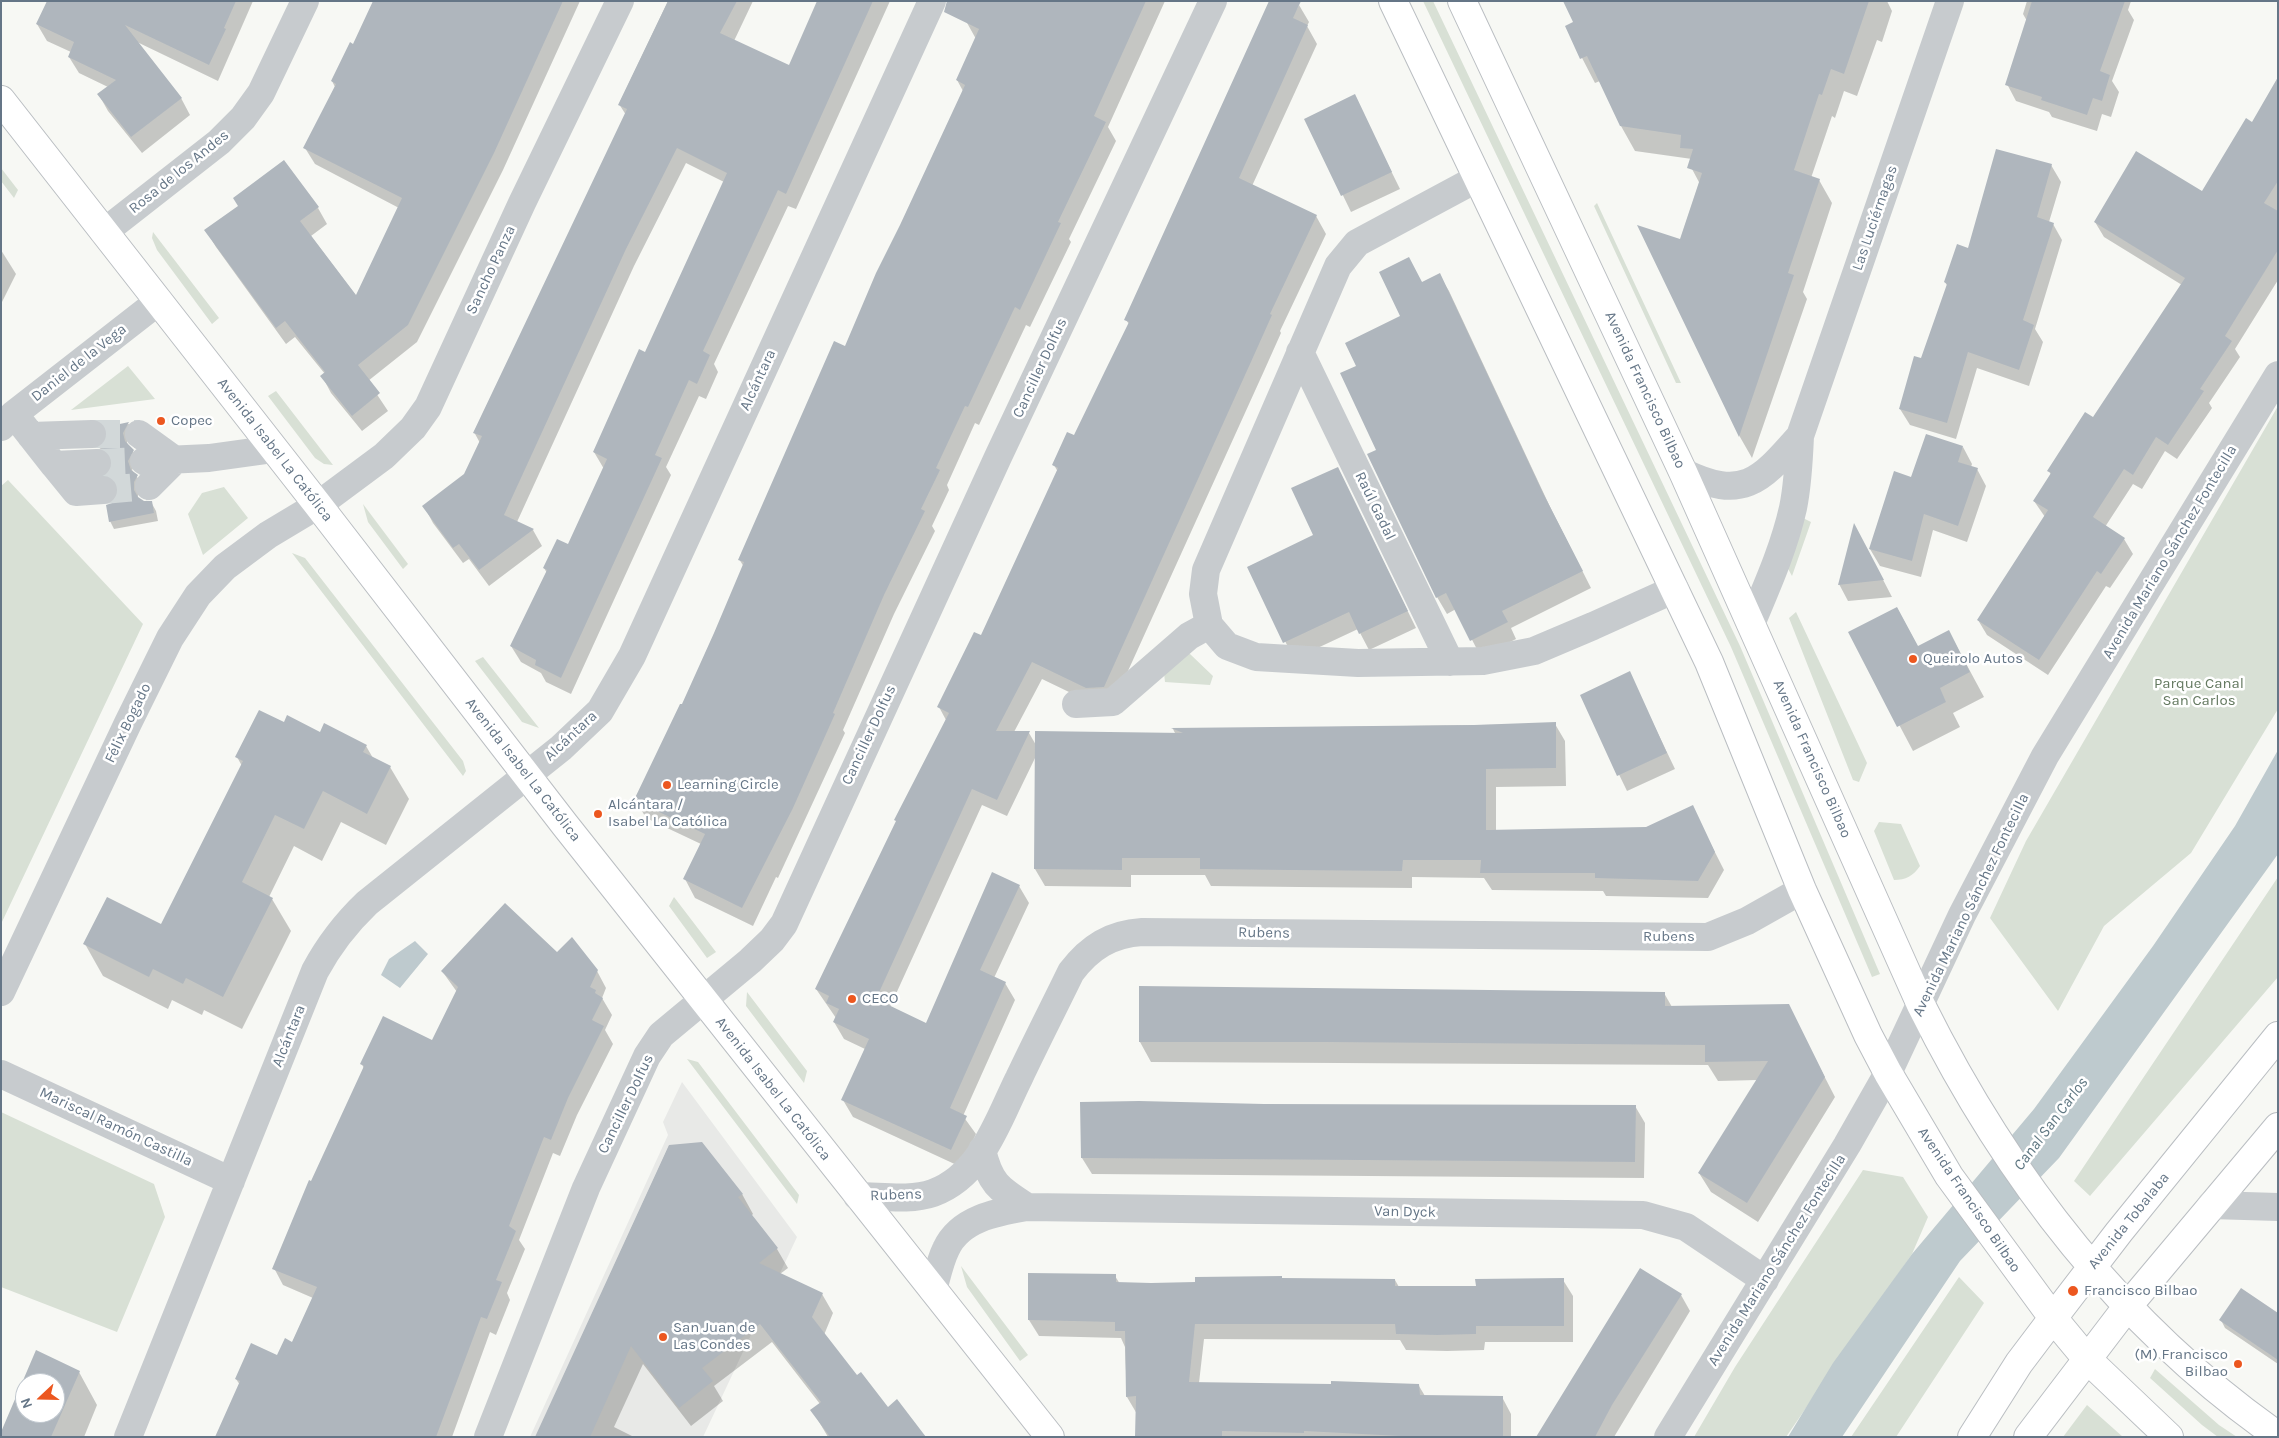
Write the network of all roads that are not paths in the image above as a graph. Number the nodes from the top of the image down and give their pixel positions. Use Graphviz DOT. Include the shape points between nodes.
graph roads {
  1 [pos="305,1"];
  2 [pos="620,1"];
  3 [pos="932,1"];
  4 [pos="1213,1"];
  5 [pos="1393,1"];
  6 [pos="1462,1"];
  7 [pos="1950,1"];
  8 [pos="1,100"];
  9 [pos="1478,178"];
  10 [pos="104,232"];
  11 [pos="159,301"];
  12 [pos="1300,352"];
  13 [pos="2278,375"];
  14 [pos="8,420"];
  15 [pos="92,434"];
  16 [pos="139,434"];
  17 [pos="31,436"];
  18 [pos="1800,436"];
  19 [pos="274,450"];
  20 [pos="176,460"];
  21 [pos="97,463"];
  22 [pos="54,465"];
  23 [pos="1683,472"];
  24 [pos="146,473"];
  25 [pos="103,490"];
  26 [pos="318,504"];
  27 [pos="1675,589"];
  28 [pos="1751,624"];
  29 [pos="1209,625"];
  30 [pos="1450,662"];
  31 [pos="1076,704"];
  32 [pos="527,775"];
  33 [pos="1802,890"];
  34 [pos="1,992"];
  35 [pos="703,1000"];
  36 [pos="1921,1005"];
  37 [pos="2278,1036"];
  38 [pos="1,1074"];
  39 [pos="1888,1074"];
  40 [pos="2278,1127"];
  41 [pos="982,1150"];
  42 [pos="231,1181"];
  43 [pos="857,1196"];
  44 [pos="2211,1205"];
  45 [pos="1027,1207"];
  46 [pos="2278,1207"];
  47 [pos="2092,1268"];
  48 [pos="1765,1280"];
  49 [pos="933,1290"];
  50 [pos="2127,1307"];
  51 [pos="2053,1318"];
  52 [pos="2087,1358"];
  53 [pos="2278,1436"];
  54 [pos="128,1437"];
  55 [pos="488,1437"];
  56 [pos="1050,1437"];
  57 [pos="1668,1437"];
  58 [pos="1972,1437"];
  59 [pos="2028,1437"];
  60 [pos="2169,1437"];
  1 -- 10 [label="street, Rosa de los Andes" via="261,93 243,118 219,142"];
  2 -- 26 [label="street, Sancho Panza" via="428,407 413,428 384,456"];
  3 -- 32 [label="street, Alcántara" via="632,656 600,711"];
  4 -- 35 [label="street, Canciller Dolfus" via="1002,448 784,924 750,961"];
  5 -- 9 [label="main road, Avenida Francisco Bilbao"];
  6 -- 23 [label="main road, Avenida Francisco Bilbao"];
  7 -- 18 [label="street, Las Luciérnagas"];
  8 -- 10 [label="main road, Avenida Isabel La Católica"];
  9 -- 12 [label="street" via="1357,243 1338,266"];
  9 -- 27 [label="main road, Avenida Francisco Bilbao"];
  10 -- 11 [label="main road, Avenida Isabel La Católica"];
  11 -- 14 [label="street, Daniel de la Vega"];
  11 -- 19 [label="main road, Avenida Isabel La Católica"];
  12 -- 29 [label="street" via="1206,570 1203,594"];
  12 -- 30 [label="street, Raúl Gadal"];
  13 -- 36 [label="street, Avenida Mariano Sánchez Fontecilla" via="2045,756 1962,916"];
  14 -- 17 [label="street"];
  15 -- 17 [label="street"];
  16 -- 20 [label="street"];
  17 -- 22 [label="street"];
  18 -- 23 [label="street, Las Luciérnagas" via="1768,472 1752,482 1717,485"];
  18 -- 28 [label="street, Las Luciérnagas" via="1790,521"];
  19 -- 20 [label="street"];
  19 -- 26 [label="main road, Avenida Isabel La Católica"];
  20 -- 24 [label="street"];
  21 -- 22 [label="street"];
  22 -- 25 [label="street" via="76,492"];
  23 -- 28 [label="main road, Avenida Francisco Bilbao"];
  26 -- 32 [label="main road, Avenida Isabel La Católica"];
  26 -- 34 [label="street, Félix Bogado" via="225,567 198,595 170,638"];
  27 -- 30 [label="street" via="1534,651 1483,661"];
  27 -- 33 [label="main road, Avenida Francisco Bilbao" via="1709,662"];
  28 -- 36 [label="main road, Avenida Francisco Bilbao"];
  29 -- 30 [label="street" via="1227,646 1256,657 1358,663"];
  29 -- 31 [label="street" via="1189,636 1113,702"];
  32 -- 35 [label="main road, Avenida Isabel La Católica"];
  32 -- 42 [label="street, Alcántara" via="367,903 330,945 315,971"];
  33 -- 39 [label="main road, Avenida Francisco Bilbao"];
  33 -- 41 [label="street, Rubens" via="1740,924 1708,937 1142,932 1111,937 1082,957 1071,972 992,1136"];
  35 -- 43 [label="main road, Avenida Isabel La Católica"];
  35 -- 55 [label="street, Canciller Dolfus" via="662,1035 647,1056 586,1188"];
  36 -- 39 [label="street, Avenida Mariano Sánchez Fontecilla"];
  36 -- 47 [label="main road, Avenida Francisco Bilbao" via="1956,1075 1984,1121"];
  37 -- 47 [label="main road, Avenida Tobalaba"];
  38 -- 42 [label="street, Mariscal Ramón Castilla"];
  39 -- 48 [label="street, Avenida Mariano Sánchez Fontecilla"];
  39 -- 51 [label="main road, Avenida Francisco Bilbao" via="1949,1176"];
  40 -- 44 [label="main road"];
  41 -- 43 [label="street, Rubens" via="965,1173 932,1194 914,1197"];
  41 -- 45 [label="street" via="987,1171 999,1189"];
  42 -- 54 [label="street, Alcántara"];
  43 -- 49 [label="main road, Avenida Isabel La Católica"];
  44 -- 46 [label="street"];
  44 -- 50 [label="main road"];
  45 -- 48 [label="street, Van Dyck" via="1643,1215 1686,1227"];
  45 -- 49 [label="street, Van Dyck" via="978,1219 962,1229 946,1248"];
  47 -- 50 [label="main road, Avenida Francisco Bilbao"];
  47 -- 51 [label="main road, Avenida Tobalaba"];
  48 -- 57 [label="street, Avenida Mariano Sánchez Fontecilla"];
  49 -- 56 [label="main road, Avenida Isabel La Católica"];
  50 -- 52 [label="main road"];
  50 -- 53 [label="main road, Avenida Francisco Bilbao" via="2189,1367"];
  51 -- 52 [label="main road, Avenida Francisco Bilbao"];
  51 -- 58 [label="main road, Avenida Tobalaba" via="2019,1363"];
  52 -- 59 [label="main road"];
  52 -- 60 [label="main road, Avenida Francisco Bilbao"];
}
